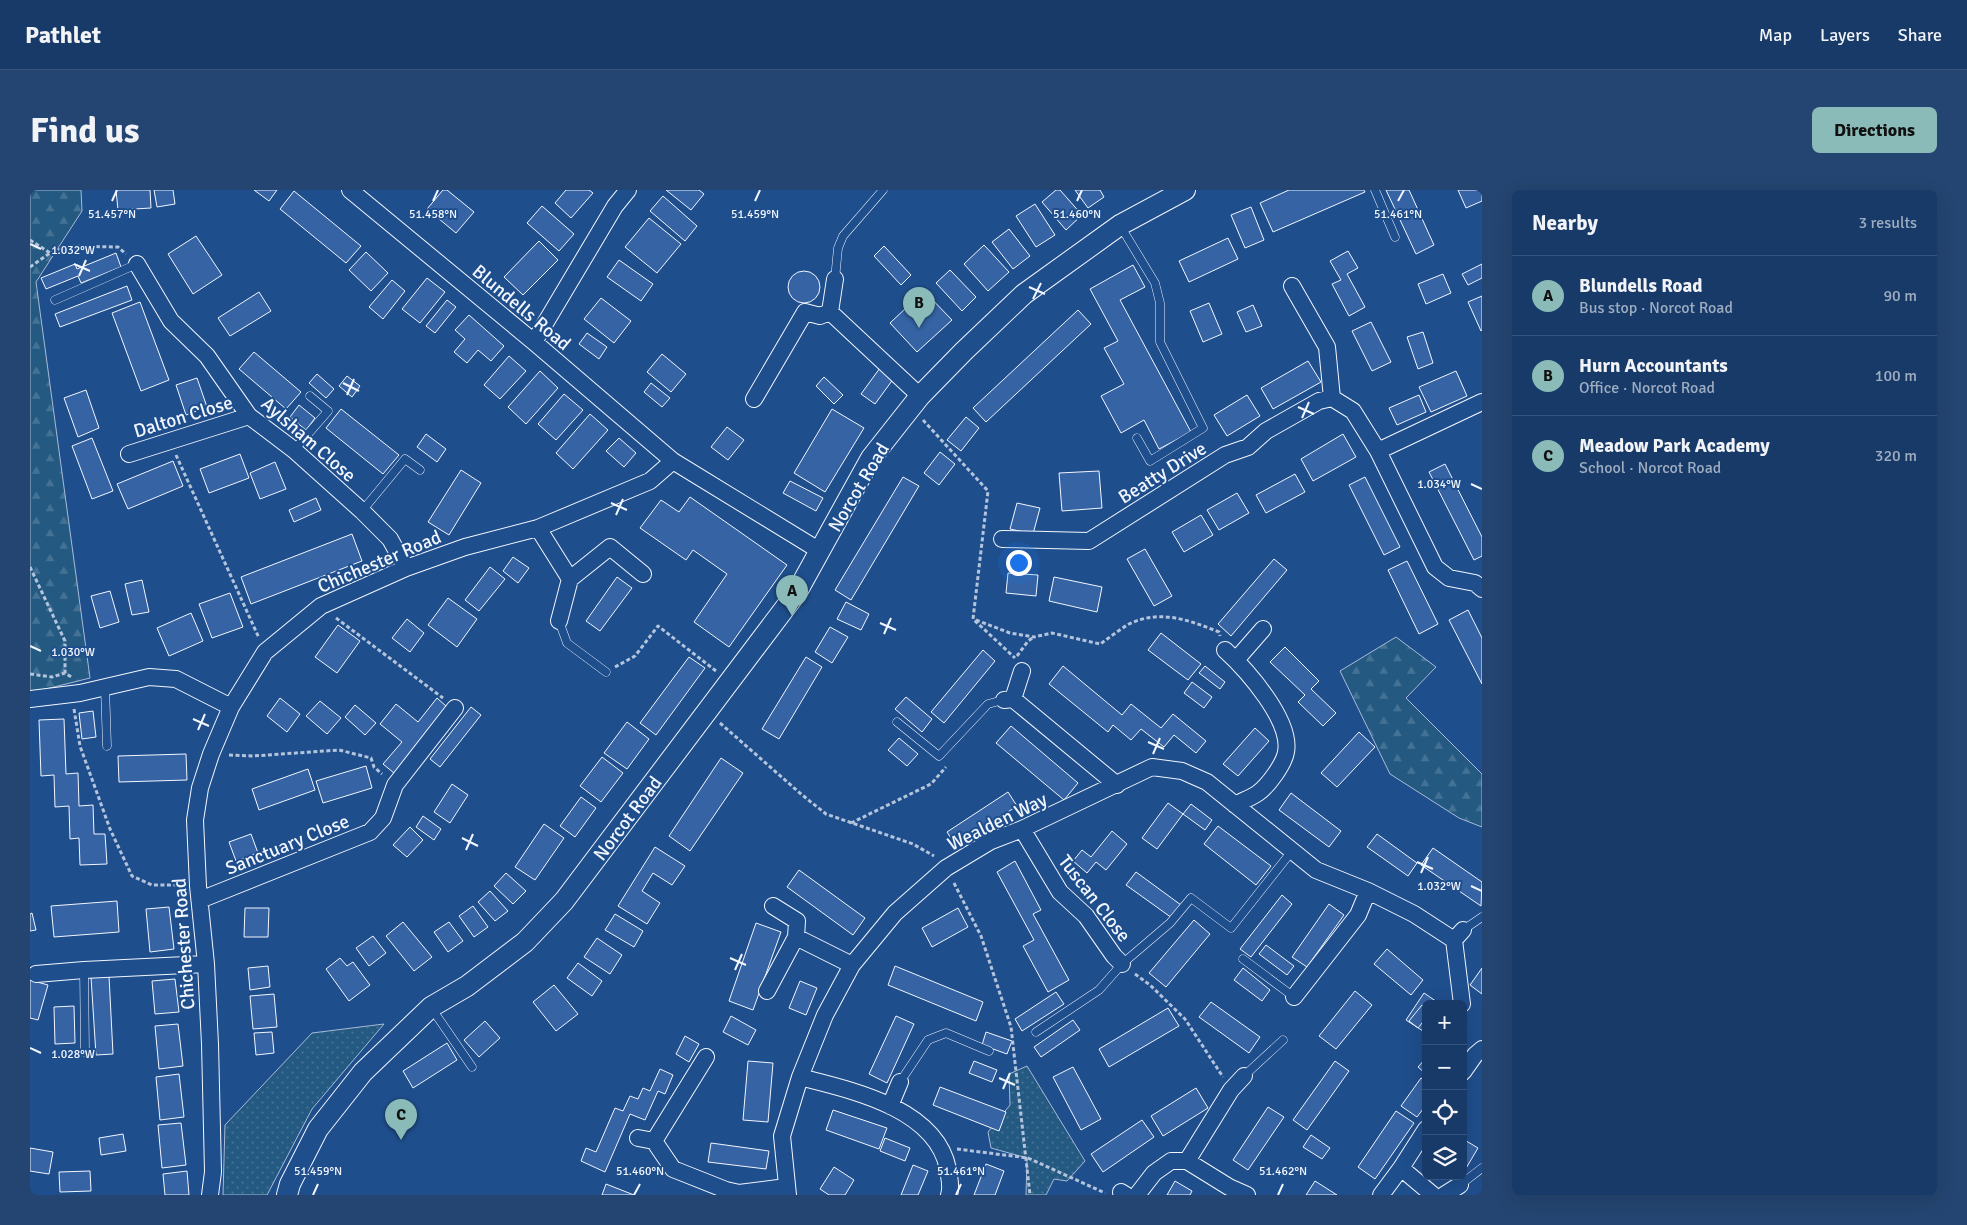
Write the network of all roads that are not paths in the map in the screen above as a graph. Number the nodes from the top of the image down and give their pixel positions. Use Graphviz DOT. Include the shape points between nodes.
graph roads {
  1 [pos="350,190"];
  2 [pos="628,190"];
  3 [pos="883,190"];
  4 [pos="1185,190"];
  5 [pos="1375,190"];
  6 [pos="1120,225"];
  7 [pos="1395,237"];
  8 [pos="137,264"];
  9 [pos="835,279"];
  10 [pos="1292,286"];
  11 [pos="55,300"];
  12 [pos="830,312"];
  13 [pos="534,342"];
  14 [pos="310,396"];
  15 [pos="1332,398"];
  16 [pos="754,399"];
  17 [pos="916,402"];
  18 [pos="1482,402"];
  19 [pos="249,416"];
  20 [pos="1137,438"];
  21 [pos="294,450"];
  22 [pos="1378,452"];
  23 [pos="129,454"];
  24 [pos="673,462"];
  25 [pos="420,470"];
  26 [pos="362,511"];
  27 [pos="538,528"];
  28 [pos="1002,539"];
  29 [pos="820,550"];
  30 [pos="406,568"];
  31 [pos="643,574"];
  32 [pos="570,579"];
  33 [pos="1481,586"];
  34 [pos="559,621"];
  35 [pos="1263,629"];
  36 [pos="1019,665"];
  37 [pos="606,672"];
  38 [pos="105,688"];
  39 [pos="30,699"];
  40 [pos="1008,699"];
  41 [pos="231,707"];
  42 [pos="455,708"];
  43 [pos="897,722"];
  44 [pos="107,746"];
  45 [pos="1118,785"];
  46 [pos="1234,805"];
  47 [pos="1022,829"];
  48 [pos="1292,851"];
  49 [pos="1368,891"];
  50 [pos="199,893"];
  51 [pos="773,906"];
  52 [pos="1482,917"];
  53 [pos="1459,935"];
  54 [pos="796,937"];
  55 [pos="1244,958"];
  56 [pos="206,964"];
  57 [pos="1122,964"];
  58 [pos="852,966"];
  59 [pos="84,970"];
  60 [pos="36,974"];
  61 [pos="766,991"];
  62 [pos="1294,997"];
  63 [pos="1462,1000"];
  64 [pos="431,1007"];
  65 [pos="1036,1032"];
  66 [pos="1283,1040"];
  67 [pos="1482,1049"];
  68 [pos="989,1051"];
  69 [pos="85,1052"];
  70 [pos="706,1058"];
  71 [pos="1467,1066"];
  72 [pos="472,1067"];
  73 [pos="1244,1076"];
  74 [pos="800,1077"];
  75 [pos="900,1082"];
  76 [pos="890,1106"];
  77 [pos="1422,1135"];
  78 [pos="638,1138"];
  79 [pos="654,1141"];
  80 [pos="1187,1161"];
  81 [pos="1401,1168"];
  82 [pos="1482,1168"];
  83 [pos="1460,1185"];
  84 [pos="787,1191"];
  85 [pos="1128,1194"];
  86 [pos="210,1195"];
  87 [pos="287,1195"];
  88 [pos="949,1195"];
  89 [pos="1247,1195"];
  90 [pos="1380,1195"];
  91 [pos="1433,1195"];
  92 [pos="1444,1195"];
  1 -- 13 [label="street, Blundells Road"];
  2 -- 13 [label="street" via="615,206"];
  3 -- 9 [label="lane" via="843,236 838,248"];
  4 -- 6 [label="street, Norcot Road"];
  5 -- 7 [label="lane"];
  6 -- 17 [label="street, Norcot Road" via="1024,294 964,350"];
  6 -- 20 [label="lane" via="1155,283 1160,303 1160,342 1203,428 1150,461"];
  8 -- 11 [label="lane"];
  8 -- 19 [label="street, Aylsham Close" via="170,322 207,356"];
  9 -- 12 [label="street"];
  10 -- 15 [label="street" via="1327,347"];
  12 -- 16 [label="street" via="820,316 805,312"];
  12 -- 17 [label="street"];
  13 -- 24 [label="street, Blundells Road"];
  14 -- 21 [label="lane" via="328,411"];
  15 -- 22 [label="street" via="1353,411"];
  15 -- 28 [label="street, Beatty Drive" via="1319,401 1266,431 1248,447 1225,455 1089,541"];
  17 -- 29 [label="street, Norcot Road" via="872,458"];
  18 -- 22 [label="street"];
  19 -- 21 [label="street, Aylsham Close"];
  19 -- 23 [label="street, Dalton Close"];
  21 -- 26 [label="street, Aylsham Close"];
  22 -- 33 [label="street" via="1435,567 1449,578"];
  24 -- 27 [label="street, Chichester Road" via="650,481"];
  24 -- 29 [label="street, Blundells Road"];
  25 -- 26 [label="lane" via="405,459"];
  26 -- 30 [label="street, Aylsham Close" via="390,539"];
  27 -- 30 [label="street, Chichester Road" via="465,547"];
  27 -- 32 [label="street"];
  29 -- 64 [label="street, Norcot Road" via="797,592 564,901 525,942 467,986"];
  30 -- 41 [label="street, Chichester Road" via="320,606 265,652"];
  31 -- 32 [label="street" via="610,547"];
  32 -- 34 [label="street"];
  34 -- 37 [label="lane" via="567,643"];
  35 -- 46 [label="street" via="1230,655 1268,698 1285,732 1286,753 1276,772 1259,792"];
  36 -- 40 [label="street"];
  38 -- 39 [label="street"];
  38 -- 41 [label="street" via="149,677 176,679"];
  38 -- 44 [label="lane"];
  40 -- 43 [label="lane" via="988,704 939,756"];
  40 -- 45 [label="street"];
  41 -- 50 [label="street, Chichester Road" via="200,788 195,820"];
  42 -- 50 [label="street, Sanctuary Close" via="395,785 383,818 370,832"];
  45 -- 46 [label="street, Wealden Way" via="1152,768 1182,770 1207,782"];
  45 -- 47 [label="street, Wealden Way"];
  46 -- 48 [label="street, Wealden Way"];
  47 -- 57 [label="street, Tuscan Close" via="1060,892 1086,916"];
  47 -- 58 [label="street, Wealden Way" via="991,842 946,868 895,913"];
  48 -- 49 [label="street, Wealden Way" via="1316,870"];
  48 -- 57 [label="lane" via="1231,928 1191,898 1170,923"];
  49 -- 53 [label="street, Wealden Way"];
  49 -- 62 [label="street" via="1358,915"];
  50 -- 56 [label="street, Chichester Road"];
  51 -- 54 [label="street" via="797,921"];
  52 -- 53 [label="lane"];
  53 -- 63 [label="street"];
  54 -- 58 [label="street"];
  54 -- 61 [label="street"];
  55 -- 62 [label="lane"];
  56 -- 59 [label="street"];
  56 -- 86 [label="street, Chichester Road"];
  57 -- 65 [label="lane" via="1100,990"];
  58 -- 74 [label="street, Wealden Way" via="825,1015"];
  59 -- 60 [label="street"];
  59 -- 69 [label="lane"];
  64 -- 72 [label="lane"];
  64 -- 87 [label="street, Norcot Road" via="363,1072 318,1129"];
  66 -- 73 [label="lane"];
  67 -- 71 [label="street"];
  68 -- 75 [label="lane" via="946,1033 928,1040"];
  70 -- 79 [label="street"];
  73 -- 80 [label="street" via="1231,1090"];
  74 -- 76 [label="street" via="850,1090"];
  74 -- 84 [label="street, Wealden Way" via="782,1136"];
  75 -- 76 [label="street"];
  76 -- 88 [label="street" via="928,1130 945,1156 951,1188"];
  77 -- 81 [label="street"];
  78 -- 79 [label="street"];
  79 -- 84 [label="street" via="673,1169 726,1190 739,1193"];
  80 -- 85 [label="street" via="1171,1161"];
  80 -- 89 [label="street"];
  81 -- 90 [label="street"];
  81 -- 91 [label="street"];
  82 -- 83 [label="lane"];
  83 -- 92 [label="street"];
}
